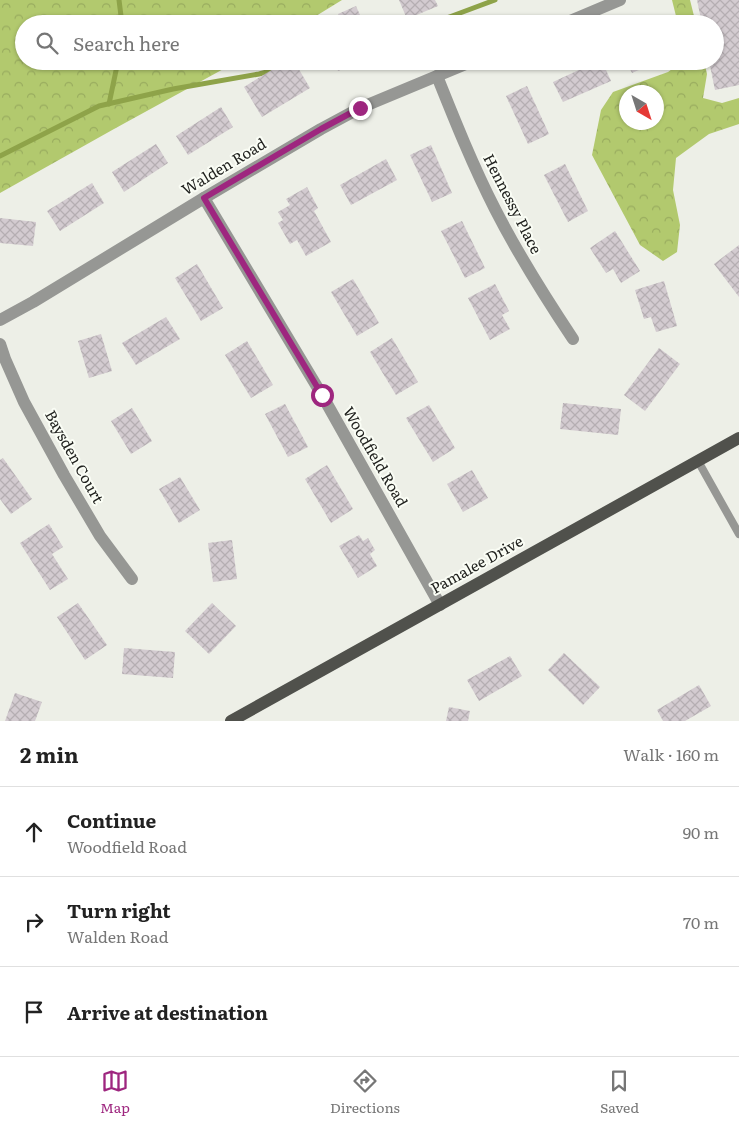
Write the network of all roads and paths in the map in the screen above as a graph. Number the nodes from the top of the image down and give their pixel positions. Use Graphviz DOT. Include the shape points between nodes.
graph roads {
  1 [pos="620,0"];
  2 [pos="584,15"];
  3 [pos="451,70"];
  4 [pos="437,76"];
  5 [pos="204,198"];
  6 [pos="0,320"];
  7 [pos="573,339"];
  8 [pos="0,344"];
  9 [pos="739,438"];
  10 [pos="698,461"];
  11 [pos="739,534"];
  12 [pos="132,579"];
  13 [pos="440,604"];
  14 [pos="231,721"];
  1 -- 2 [label="street"];
  3 -- 4 [label="street, Walden Road"];
  4 -- 5 [label="street, Walden Road" via="360,108"];
  4 -- 7 [label="street, Hennessy Place" via="495,210 532,278"];
  5 -- 6 [label="street, Walden Road"];
  5 -- 13 [label="street, Woodfield Road" via="322,395"];
  8 -- 12 [label="street, Baysden Court" via="24,402 64,475 100,536"];
  9 -- 10 [label="main road, Pamalee Drive"];
  10 -- 11 [label="lane"];
  10 -- 13 [label="main road, Pamalee Drive"];
  13 -- 14 [label="main road, Pamalee Drive"];
}
